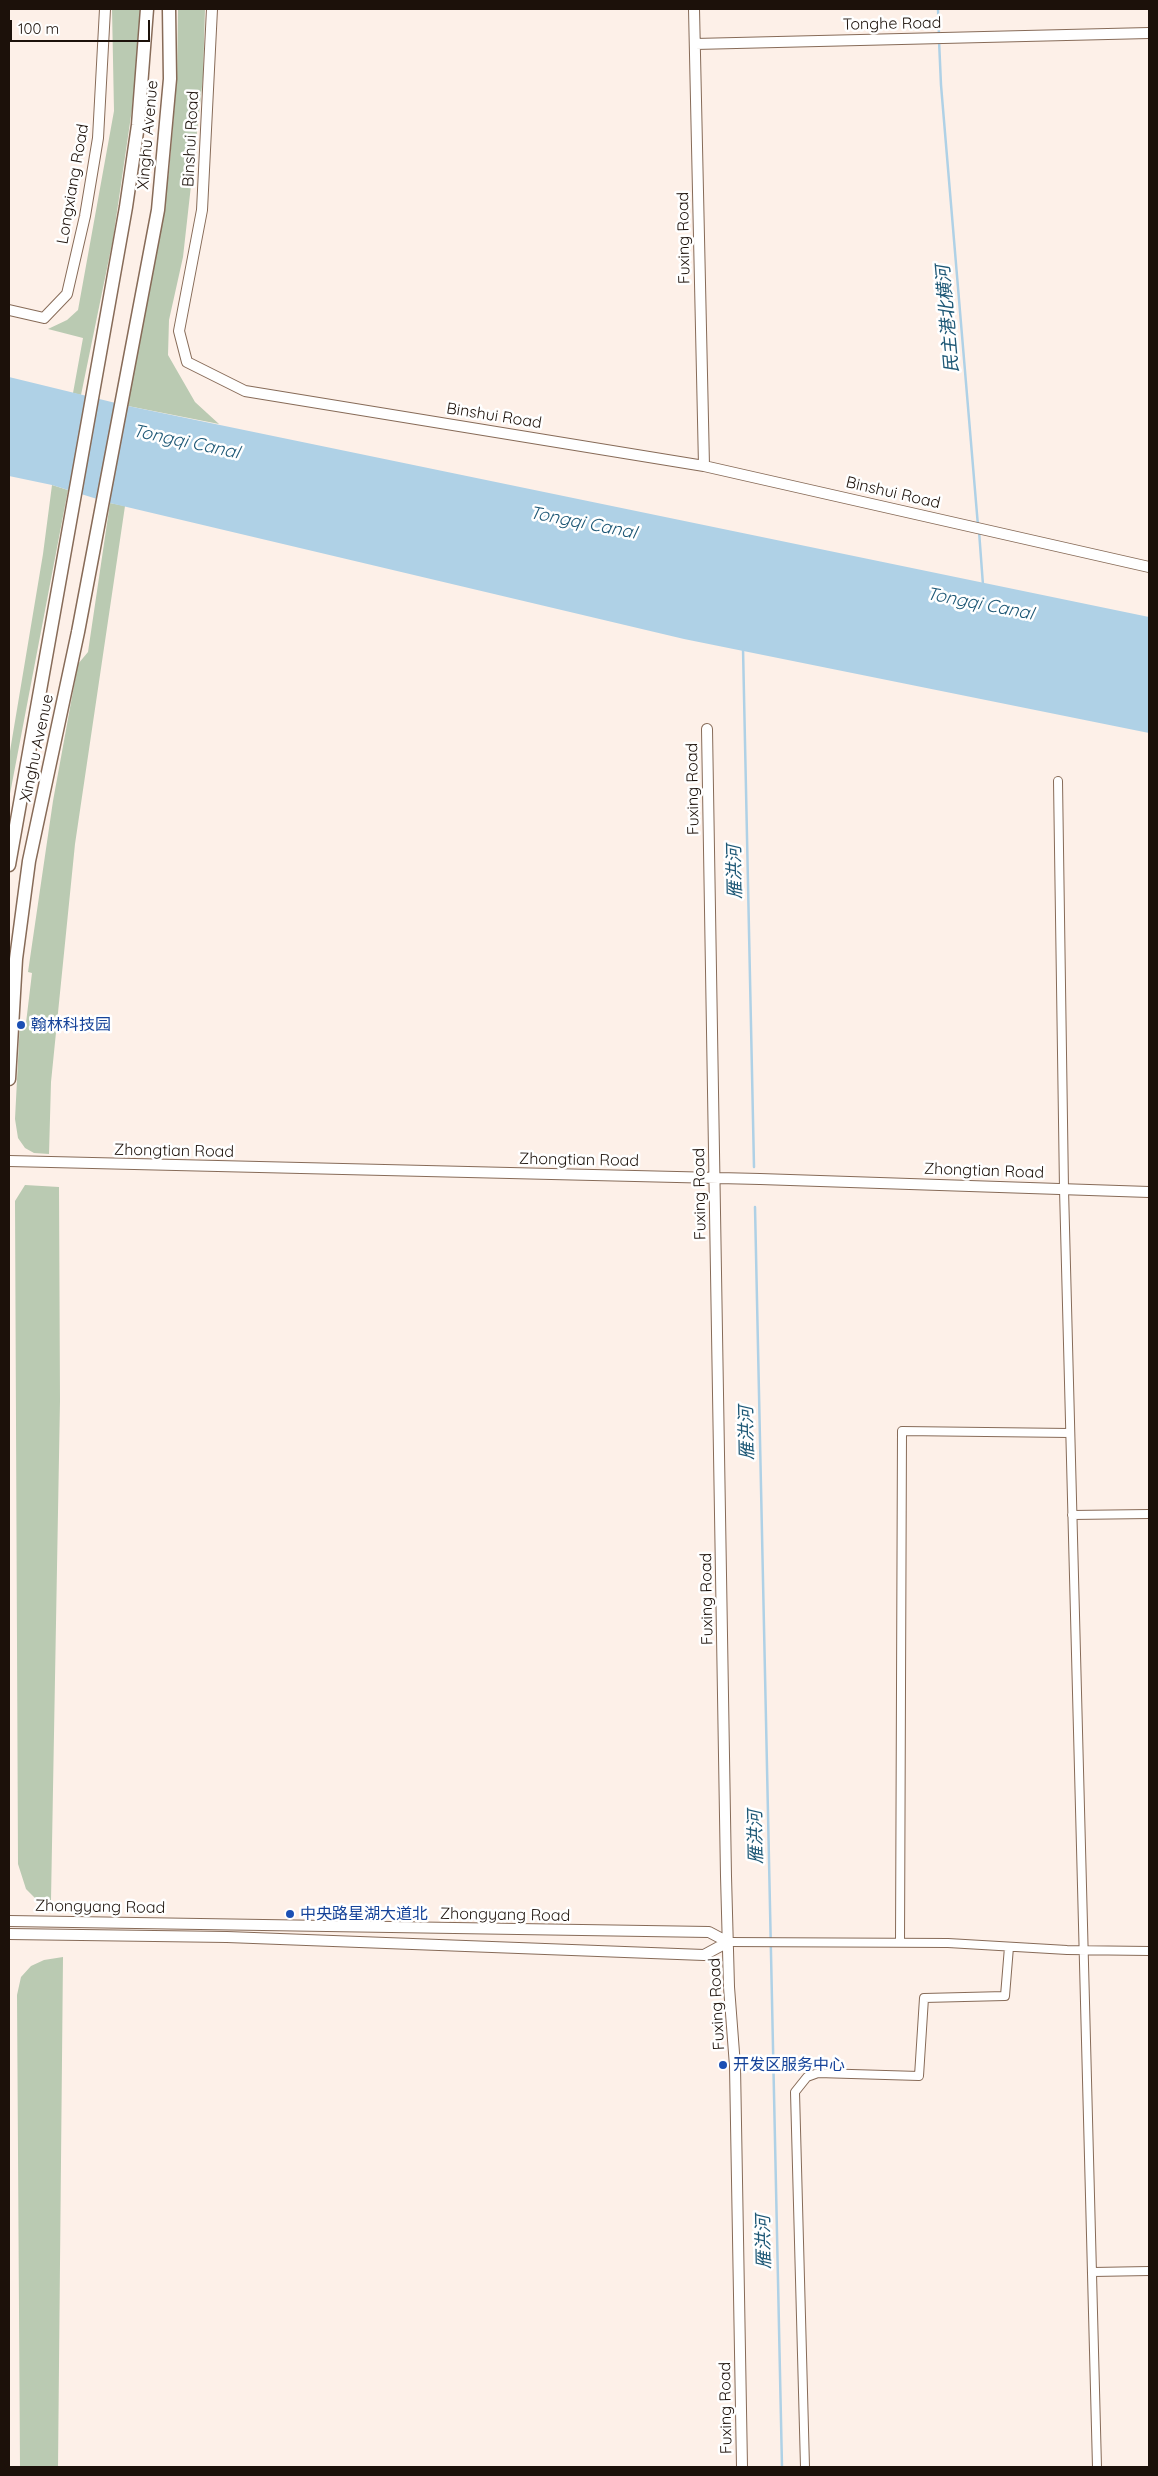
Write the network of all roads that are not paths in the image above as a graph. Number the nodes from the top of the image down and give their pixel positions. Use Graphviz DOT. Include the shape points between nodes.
graph roads {
  1 [pos="105,9"];
  2 [pos="147,9"];
  3 [pos="169,9"];
  4 [pos="212,9"];
  5 [pos="694,9"];
  6 [pos="1149,33"];
  7 [pos="694,44"];
  8 [pos="9,310"];
  9 [pos="704,466"];
  10 [pos="1149,566"];
  11 [pos="707,730"];
  12 [pos="1058,781"];
  13 [pos="9,858"];
  14 [pos="9,1079"];
  15 [pos="9,1161"];
  16 [pos="715,1178"];
  17 [pos="1064,1189"];
  18 [pos="1149,1192"];
  19 [pos="1070,1433"];
  20 [pos="1149,1514"];
  21 [pos="1072,1515"];
  22 [pos="9,1921"];
  23 [pos="9,1934"];
  24 [pos="728,1942"];
  25 [pos="900,1943"];
  26 [pos="1009,1947"];
  27 [pos="1084,1950"];
  28 [pos="1149,1951"];
  29 [pos="1149,2271"];
  30 [pos="1093,2272"];
  31 [pos="742,2467"];
  32 [pos="805,2467"];
  33 [pos="1097,2467"];
  1 -- 8 [label="street, Longxiang Road" via="98,138 85,216 66,294 44,318"];
  2 -- 13 [label="main road, Xinghu Avenue" via="138,125 118,256"];
  3 -- 14 [label="main road, Xinghu Avenue" via="170,79 158,210 78,632 29,861 16,959"];
  4 -- 9 [label="street, Binshui Road" via="202,210 179,331 187,362 245,391"];
  5 -- 7 [label="street, Fuxing Road"];
  6 -- 7 [label="street, Tonghe Road"];
  7 -- 9 [label="street, Fuxing Road"];
  9 -- 10 [label="street, Binshui Road"];
  11 -- 16 [label="street, Fuxing Road"];
  12 -- 17 [label="street"];
  15 -- 16 [label="street, Zhongtian Road"];
  16 -- 17 [label="street, Zhongtian Road"];
  16 -- 24 [label="street, Fuxing Road"];
  17 -- 18 [label="street, Zhongtian Road"];
  17 -- 19 [label="street"];
  19 -- 21 [label="street"];
  19 -- 25 [label="street" via="902,1431"];
  20 -- 21 [label="street"];
  21 -- 27 [label="street"];
  22 -- 24 [label="street, Zhongyang Road" via="613,1933 709,1932"];
  23 -- 24 [label="street" via="227,1937 704,1955"];
  24 -- 25 [label="street"];
  24 -- 31 [label="street, Fuxing Road" via="735,2066"];
  25 -- 26 [label="street"];
  26 -- 27 [label="street"];
  26 -- 32 [label="street" via="1005,1996 924,1998 919,2076 818,2073 807,2076 795,2092"];
  27 -- 28 [label="street"];
  27 -- 30 [label="street"];
  29 -- 30 [label="street"];
  30 -- 33 [label="street"];
}
